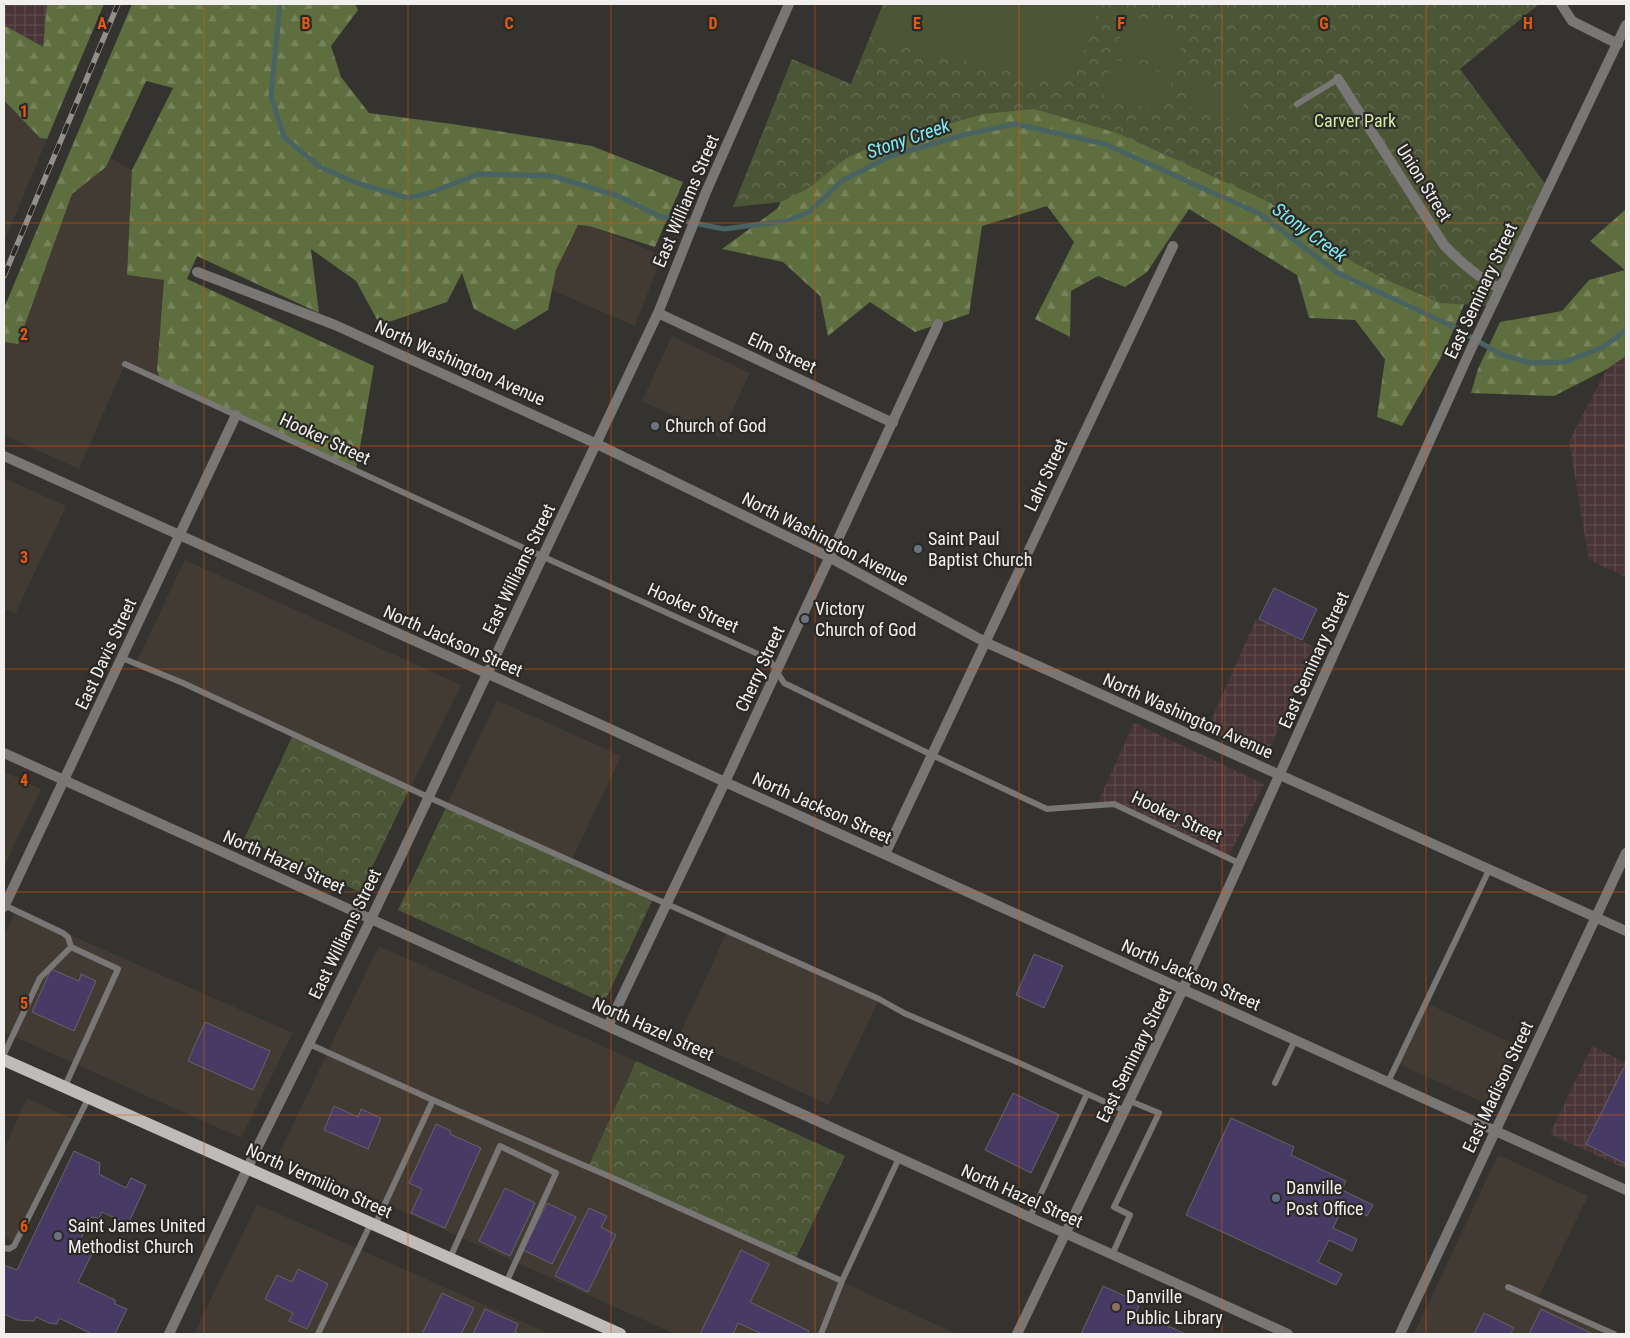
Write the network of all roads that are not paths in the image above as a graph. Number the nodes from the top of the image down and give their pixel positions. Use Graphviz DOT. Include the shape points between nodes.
graph roads {
  1 [pos="789,4"];
  2 [pos="1561,4"];
  3 [pos="1626,25"];
  4 [pos="1618,44"];
  5 [pos="1338,79"];
  6 [pos="1297,104"];
  7 [pos="1173,246"];
  8 [pos="197,272"];
  9 [pos="1499,288"];
  10 [pos="658,313"];
  11 [pos="938,324"];
  12 [pos="125,364"];
  13 [pos="236,415"];
  14 [pos="893,423"];
  15 [pos="597,444"];
  16 [pos="4,456"];
  17 [pos="179,536"];
  18 [pos="543,556"];
  19 [pos="829,557"];
  20 [pos="985,642"];
  21 [pos="122,658"];
  22 [pos="777,671"];
  23 [pos="487,674"];
  24 [pos="4,753"];
  25 [pos="932,755"];
  26 [pos="1280,775"];
  27 [pos="64,780"];
  28 [pos="725,782"];
  29 [pos="428,797"];
  30 [pos="1626,853"];
  31 [pos="885,854"];
  32 [pos="1241,864"];
  33 [pos="1489,870"];
  34 [pos="666,905"];
  35 [pos="4,906"];
  36 [pos="1596,917"];
  37 [pos="371,919"];
  38 [pos="1626,931"];
  39 [pos="71,947"];
  40 [pos="1183,989"];
  41 [pos="608,1026"];
  42 [pos="1295,1040"];
  43 [pos="309,1044"];
  44 [pos="4,1054"];
  45 [pos="4,1060"];
  46 [pos="1388,1082"];
  47 [pos="1275,1083"];
  48 [pos="65,1086"];
  49 [pos="1087,1094"];
  50 [pos="89,1097"];
  51 [pos="433,1100"];
  52 [pos="1130,1101"];
  53 [pos="1125,1112"];
  54 [pos="1495,1130"];
  55 [pos="899,1158"];
  56 [pos="248,1168"];
  57 [pos="1626,1190"];
  58 [pos="1030,1217"];
  59 [pos="373,1224"];
  60 [pos="1066,1234"];
  61 [pos="4,1248"];
  62 [pos="1112,1255"];
  63 [pos="450,1258"];
  64 [pos="842,1281"];
  65 [pos="506,1283"];
  66 [pos="1508,1287"];
  67 [pos="170,1334"];
  68 [pos="318,1334"];
  69 [pos="620,1334"];
  70 [pos="821,1334"];
  71 [pos="1018,1334"];
  72 [pos="1288,1334"];
  73 [pos="1400,1334"];
  74 [pos="1614,1334"];
  1 -- 10 [label="street, East Williams Street" via="706,192"];
  2 -- 4 [label="street" via="1572,21"];
  3 -- 4 [label="street, East Seminary Street"];
  4 -- 9 [label="street, East Seminary Street"];
  5 -- 6 [label="lane"];
  5 -- 9 [label="street, Union Street" via="1444,245 1479,278"];
  7 -- 20 [label="street, Lahr Street"];
  8 -- 15 [label="street, North Washington Avenue" via="335,325"];
  9 -- 26 [label="street, East Seminary Street"];
  10 -- 14 [label="street, Elm Street"];
  10 -- 15 [label="street, East Williams Street"];
  11 -- 14 [label="street, Cherry Street"];
  12 -- 13 [label="lane, Hooker Street"];
  13 -- 17 [label="street, East Davis Street"];
  13 -- 18 [label="lane, Hooker Street"];
  14 -- 19 [label="street, Cherry Street"];
  15 -- 18 [label="street, East Williams Street"];
  15 -- 19 [label="street, North Washington Avenue"];
  16 -- 17 [label="street, North Jackson Street"];
  17 -- 21 [label="street, East Davis Street"];
  17 -- 23 [label="street, North Jackson Street"];
  18 -- 22 [label="lane, Hooker Street" via="769,659"];
  18 -- 23 [label="street, East Williams Street"];
  19 -- 20 [label="street, North Washington Avenue"];
  19 -- 22 [label="street, Cherry Street"];
  20 -- 25 [label="street, Lahr Street"];
  20 -- 26 [label="street, North Washington Avenue"];
  21 -- 27 [label="street, East Davis Street"];
  21 -- 29 [label="lane" via="183,682"];
  22 -- 25 [label="lane, Hooker Street" via="784,683"];
  22 -- 28 [label="street, Cherry Street"];
  23 -- 28 [label="street, North Jackson Street"];
  23 -- 29 [label="street, East Williams Street"];
  24 -- 27 [label="street, North Hazel Street"];
  25 -- 31 [label="street, Lahr Street"];
  25 -- 32 [label="lane, Hooker Street" via="1047,809 1114,804"];
  26 -- 32 [label="street, East Seminary Street"];
  26 -- 33 [label="street, North Washington Avenue"];
  27 -- 35 [label="street, East Davis Street"];
  27 -- 37 [label="street, North Hazel Street"];
  28 -- 31 [label="street, North Jackson Street"];
  28 -- 34 [label="street, Cherry Street"];
  29 -- 34 [label="lane"];
  29 -- 37 [label="street, East Williams Street"];
  30 -- 36 [label="street, East Madison Street"];
  31 -- 40 [label="street, North Jackson Street"];
  32 -- 40 [label="street, East Seminary Street"];
  33 -- 36 [label="street, North Washington Avenue"];
  33 -- 46 [label="lane"];
  34 -- 41 [label="street, Cherry Street"];
  34 -- 49 [label="lane"];
  35 -- 39 [label="lane" via="63,933"];
  36 -- 38 [label="street, North Washington Avenue"];
  36 -- 54 [label="street, East Madison Street"];
  37 -- 41 [label="street, North Hazel Street"];
  37 -- 43 [label="street, East Williams Street"];
  39 -- 44 [label="lane" via="40,978"];
  39 -- 48 [label="lane" via="118,969"];
  40 -- 42 [label="street, North Jackson Street"];
  40 -- 52 [label="street, East Seminary Street"];
  41 -- 55 [label="street, North Hazel Street"];
  42 -- 46 [label="street, North Jackson Street"];
  42 -- 47 [label="lane"];
  43 -- 51 [label="lane"];
  43 -- 56 [label="street, East Williams Street"];
  45 -- 48 [label="main road, North Vermilion Street"];
  46 -- 54 [label="street, North Jackson Street"];
  48 -- 50 [label="main road, North Vermilion Street"];
  49 -- 53 [label="lane"];
  49 -- 58 [label="lane"];
  50 -- 56 [label="main road, North Vermilion Street"];
  50 -- 61 [label="lane" via="14,1246"];
  51 -- 59 [label="lane"];
  51 -- 64 [label="lane"];
  52 -- 53 [label="street, East Seminary Street"];
  52 -- 62 [label="lane" via="1159,1113 1114,1207 1130,1215"];
  53 -- 60 [label="street, East Seminary Street"];
  54 -- 57 [label="street, North Jackson Street"];
  54 -- 73 [label="street, East Madison Street"];
  55 -- 58 [label="street, North Hazel Street"];
  55 -- 64 [label="lane"];
  56 -- 59 [label="main road, North Vermilion Street"];
  56 -- 67 [label="street, East Williams Street"];
  58 -- 60 [label="street, North Hazel Street"];
  59 -- 63 [label="main road, North Vermilion Street"];
  59 -- 68 [label="lane"];
  60 -- 62 [label="street, North Hazel Street"];
  60 -- 71 [label="street, East Seminary Street"];
  62 -- 72 [label="street, North Hazel Street"];
  63 -- 65 [label="main road, North Vermilion Street"];
  63 -- 65 [label="lane" via="500,1146 556,1173"];
  64 -- 70 [label="lane"];
  65 -- 69 [label="main road, North Vermilion Street"];
  66 -- 74 [label="lane"];
}
